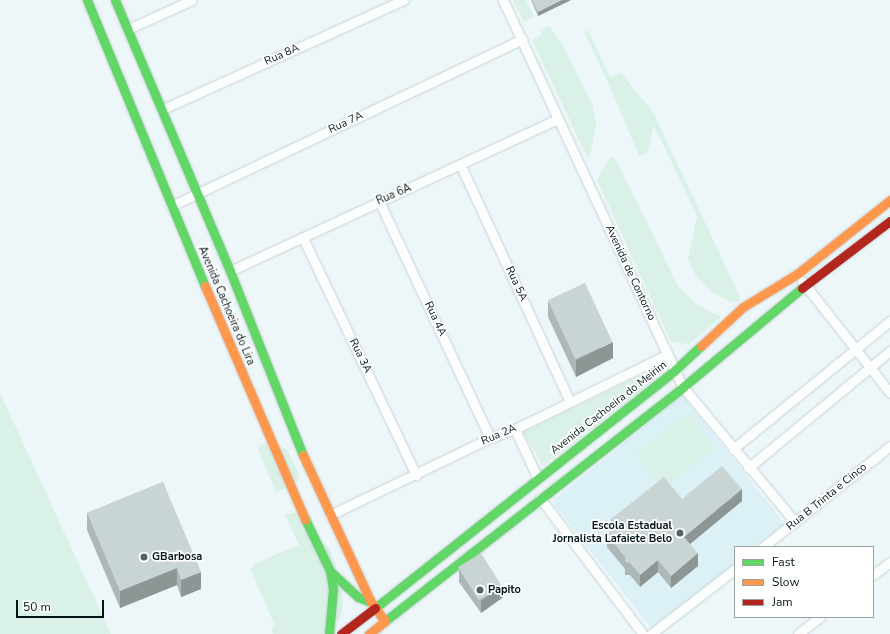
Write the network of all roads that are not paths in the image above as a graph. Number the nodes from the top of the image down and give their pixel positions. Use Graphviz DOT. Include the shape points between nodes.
graph roads {
  1 [pos="87,0"];
  2 [pos="116,0"];
  3 [pos="192,0"];
  4 [pos="404,0"];
  5 [pos="503,0"];
  6 [pos="128,28"];
  7 [pos="522,39"];
  8 [pos="161,110"];
  9 [pos="558,119"];
  10 [pos="461,166"];
  11 [pos="196,194"];
  12 [pos="890,200"];
  13 [pos="379,201"];
  14 [pos="171,206"];
  15 [pos="890,221"];
  16 [pos="303,238"];
  17 [pos="230,271"];
  18 [pos="797,274"];
  19 [pos="805,285"];
  20 [pos="890,321"];
  21 [pos="855,350"];
  22 [pos="890,352"];
  23 [pos="668,354"];
  24 [pos="869,369"];
  25 [pos="675,370"];
  26 [pos="683,387"];
  27 [pos="890,393"];
  28 [pos="570,402"];
  29 [pos="514,430"];
  30 [pos="490,438"];
  31 [pos="890,446"];
  32 [pos="733,449"];
  33 [pos="748,468"];
  34 [pos="416,475"];
  35 [pos="538,479"];
  36 [pos="540,498"];
  37 [pos="330,515"];
  38 [pos="795,522"];
  39 [pos="764,546"];
  40 [pos="890,562"];
  41 [pos="355,568"];
  42 [pos="734,570"];
  43 [pos="332,573"];
  44 [pos="874,574"];
  45 [pos="373,605"];
  46 [pos="819,618"];
  47 [pos="385,621"];
  48 [pos="329,634"];
  49 [pos="341,634"];
  50 [pos="369,634"];
  51 [pos="643,634"];
  52 [pos="651,634"];
  53 [pos="798,634"];
  1 -- 14 [label="main road, Avenida Cachoeira do Lira"];
  2 -- 6 [label="main road, Avenida Cachoeira do Lira"];
  3 -- 6 [label="street"];
  4 -- 8 [label="street, Rua 8A"];
  5 -- 7 [label="street, Avenida de Contorno"];
  6 -- 8 [label="main road, Avenida Cachoeira do Lira"];
  7 -- 9 [label="street, Avenida de Contorno"];
  7 -- 11 [label="street, Rua 7A"];
  8 -- 11 [label="main road, Avenida Cachoeira do Lira"];
  9 -- 10 [label="street, Rua 6A"];
  9 -- 23 [label="street, Avenida de Contorno"];
  10 -- 13 [label="street, Rua 6A"];
  10 -- 28 [label="street, Rua 5A"];
  11 -- 14 [label="street, Rua 7A"];
  11 -- 17 [label="main road, Avenida Cachoeira do Lira"];
  12 -- 18 [label="main road, Avenida Cachoeira do Meirim"];
  13 -- 16 [label="street, Rua 6A"];
  13 -- 30 [label="street, Rua 4A"];
  14 -- 43 [label="main road, Avenida Cachoeira do Lira" via="239,370"];
  15 -- 19 [label="main road"];
  16 -- 17 [label="street, Rua 6A"];
  16 -- 34 [label="street, Rua 3A"];
  17 -- 37 [label="main road, Avenida Cachoeira do Lira" via="298,443"];
  18 -- 19 [label="street"];
  18 -- 25 [label="main road, Avenida Cachoeira do Meirim" via="743,308"];
  19 -- 21 [label="street"];
  19 -- 26 [label="main road"];
  20 -- 21 [label="street"];
  21 -- 24 [label="street"];
  21 -- 32 [label="street"];
  22 -- 24 [label="street"];
  23 -- 25 [label="street, Avenida de Contorno"];
  23 -- 28 [label="street, Rua 2A"];
  24 -- 27 [label="street"];
  24 -- 33 [label="street"];
  25 -- 26 [label="street, Avenida de Contorno"];
  25 -- 35 [label="main road, Avenida Cachoeira do Meirim"];
  26 -- 32 [label="street, Avenida de Contorno"];
  26 -- 36 [label="main road"];
  28 -- 29 [label="street, Rua 2A"];
  29 -- 30 [label="street, Rua 2A"];
  29 -- 35 [label="street"];
  30 -- 34 [label="street, Rua 2A"];
  31 -- 38 [label="street, Rua B Trinta e Cinco"];
  32 -- 33 [label="street, Avenida de Contorno"];
  33 -- 38 [label="street, Avenida de Contorno"];
  34 -- 37 [label="street, Rua 2A"];
  35 -- 45 [label="main road, Avenida Cachoeira do Meirim"];
  36 -- 47 [label="main road"];
  36 -- 51 [label="street"];
  37 -- 41 [label="main road, Avenida Cachoeira do Lira"];
  38 -- 39 [label="street, Rua B Trinta e Cinco"];
  40 -- 44 [label="street"];
  41 -- 43 [label="main road" via="349,578"];
  41 -- 45 [label="main road, Avenida Cachoeira do Lira"];
  42 -- 52 [label="street"];
  43 -- 45 [label="main road, Avenida Cachoeira do Lira" via="358,597"];
  43 -- 48 [label="main road" via="333,602"];
  45 -- 47 [label="main road, Avenida Cachoeira do Lira"];
  45 -- 49 [label="main road, Avenida Cachoeira do Meirim"];
  46 -- 53 [label="street"];
  47 -- 50 [label="main road"];
}
